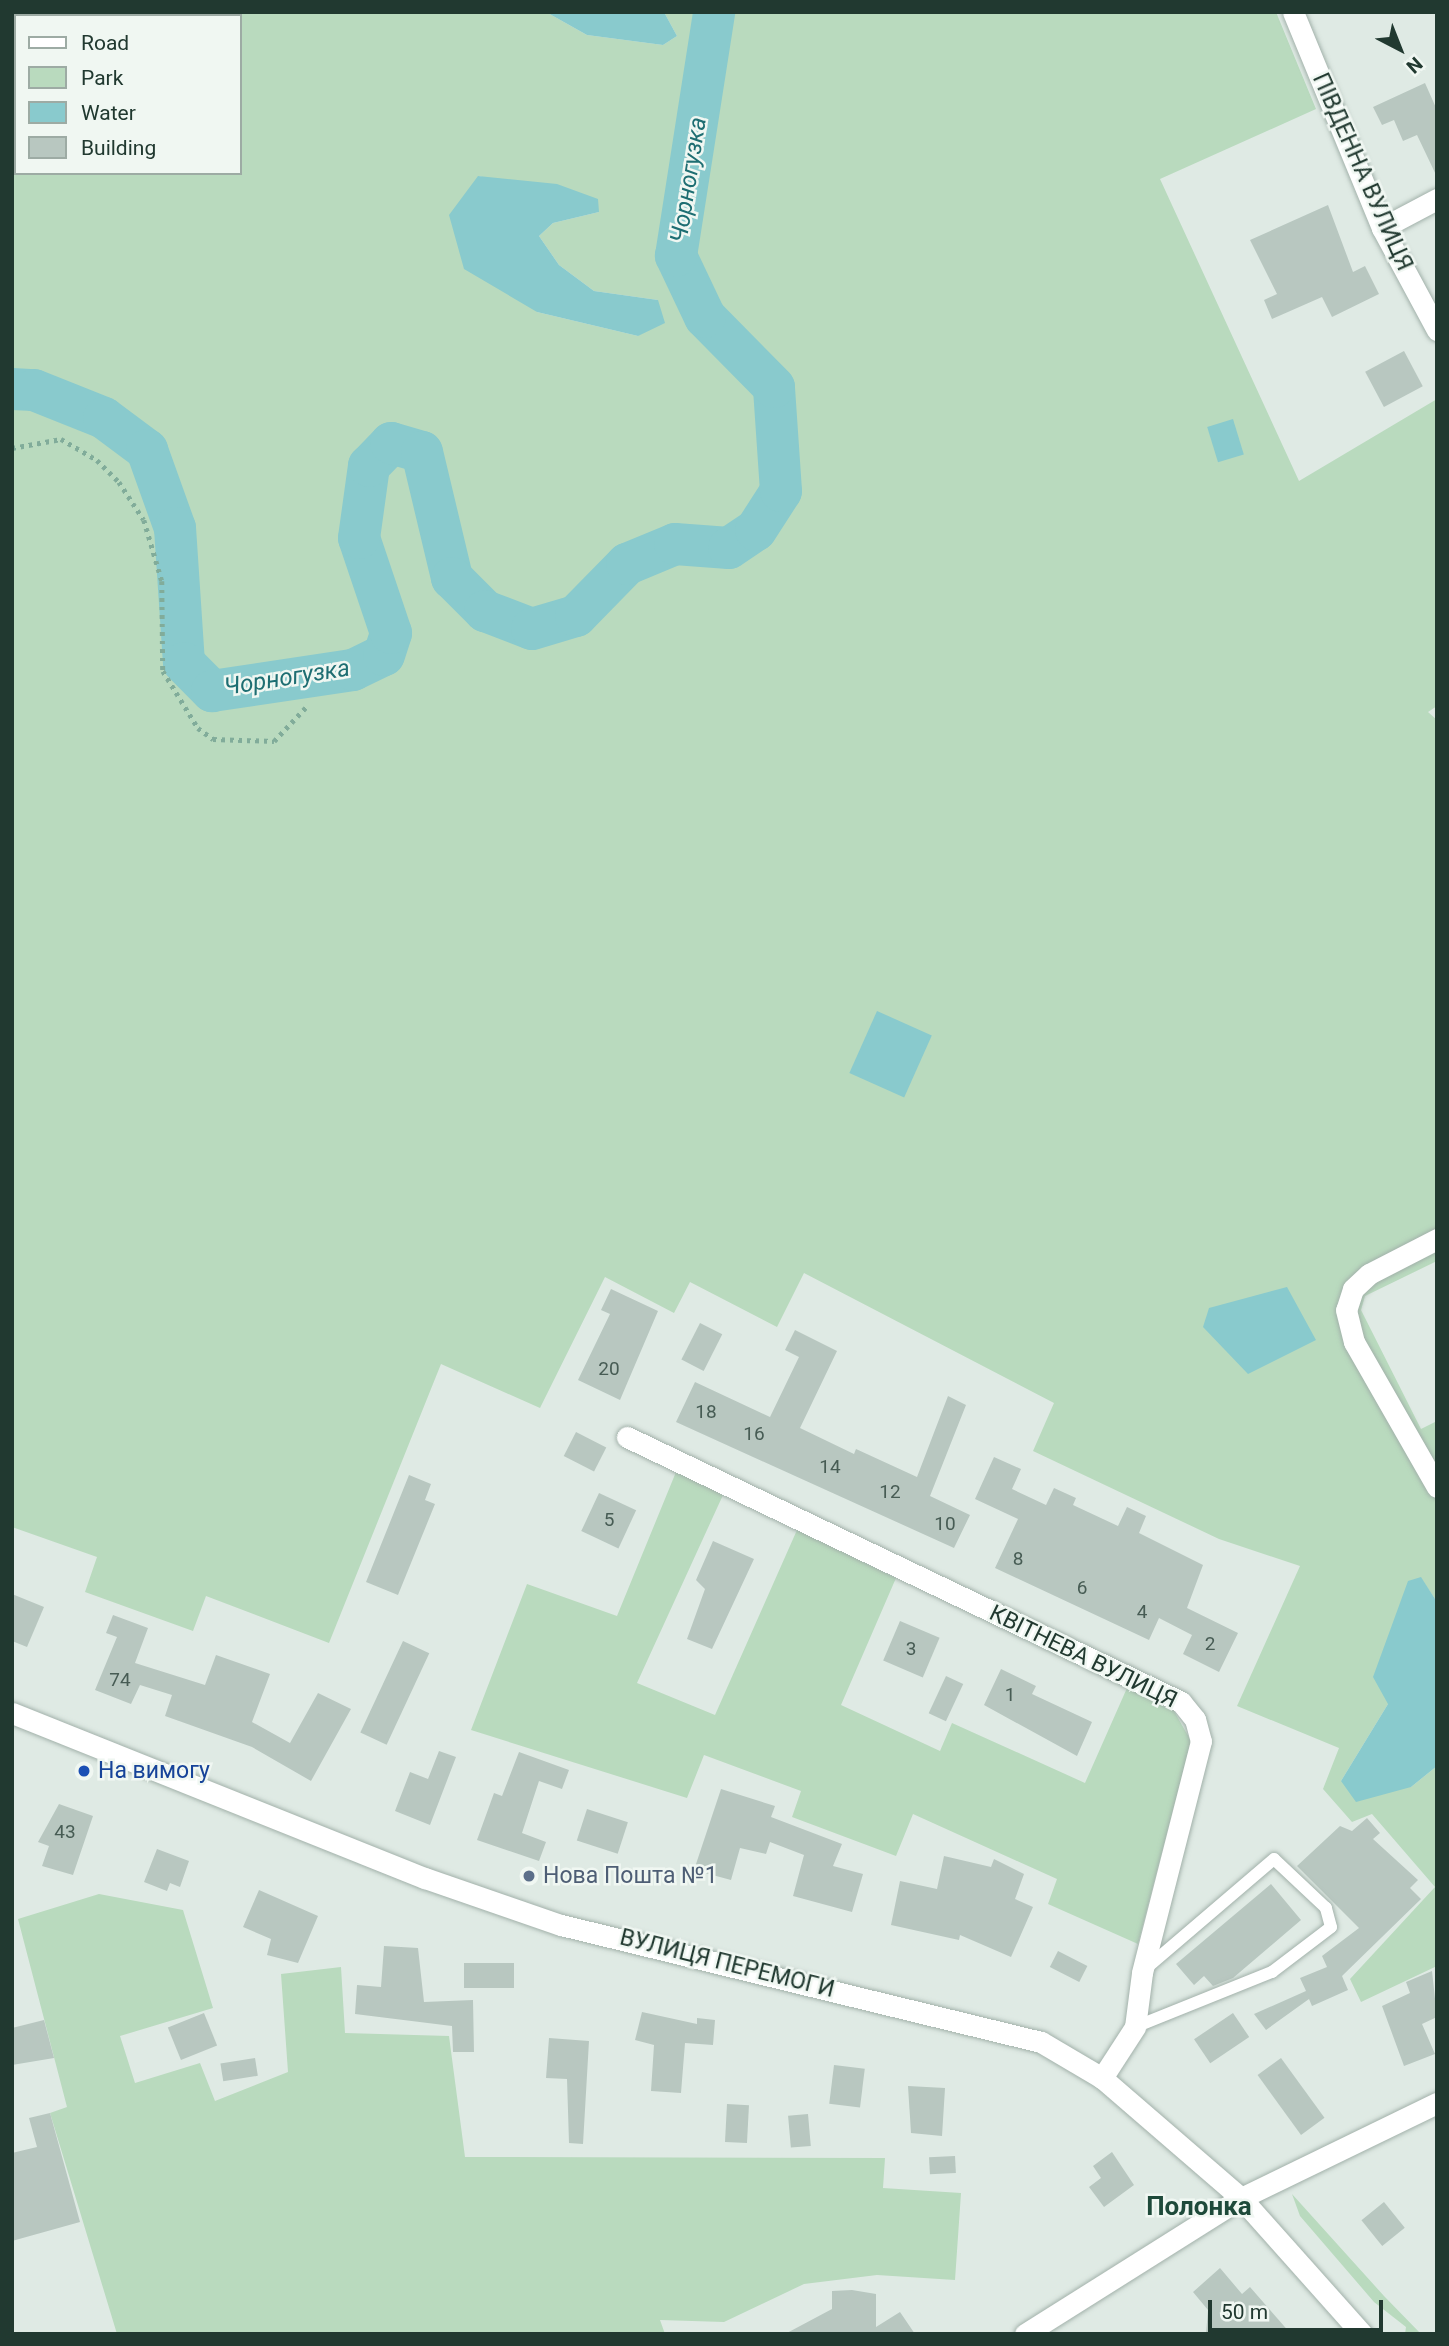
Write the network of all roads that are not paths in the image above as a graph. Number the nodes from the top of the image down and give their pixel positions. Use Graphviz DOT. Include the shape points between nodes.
graph roads {
  1 [pos="1293,12"];
  2 [pos="1437,199"];
  3 [pos="1382,228"];
  4 [pos="1437,330"];
  5 [pos="1437,1239"];
  6 [pos="627,1437"];
  7 [pos="1437,1487"];
  8 [pos="12,1713"];
  9 [pos="1142,1973"];
  10 [pos="1135,2027"];
  11 [pos="1102,2078"];
  12 [pos="1437,2103"];
  13 [pos="1241,2198"];
  14 [pos="1025,2334"];
  15 [pos="1362,2334"];
  1 -- 3 [label="street, ПІВДЕННА ВУЛИЦЯ"];
  2 -- 3 [label="street"];
  3 -- 4 [label="street, ПІВДЕННА ВУЛИЦЯ"];
  5 -- 7 [label="street" via="1369,1274 1346,1310 1354,1342"];
  6 -- 9 [label="street, КВІТНЕВА ВУЛИЦЯ" via="1181,1702 1201,1741"];
  8 -- 11 [label="street, ВУЛИЦЯ ПЕРЕМОГИ" via="425,1878 561,1925 1041,2042"];
  9 -- 10 [label="street, КВІТНЕВА ВУЛИЦЯ"];
  9 -- 10 [label="lane" via="1274,1859 1326,1908 1331,1927 1272,1972"];
  10 -- 11 [label="street, КВІТНЕВА ВУЛИЦЯ"];
  11 -- 13 [label="street, ВУЛИЦЯ ПЕРЕМОГИ"];
  12 -- 13 [label="street"];
  13 -- 14 [label="street"];
  13 -- 15 [label="street, ВУЛИЦЯ ПЕРЕМОГИ"];
}
